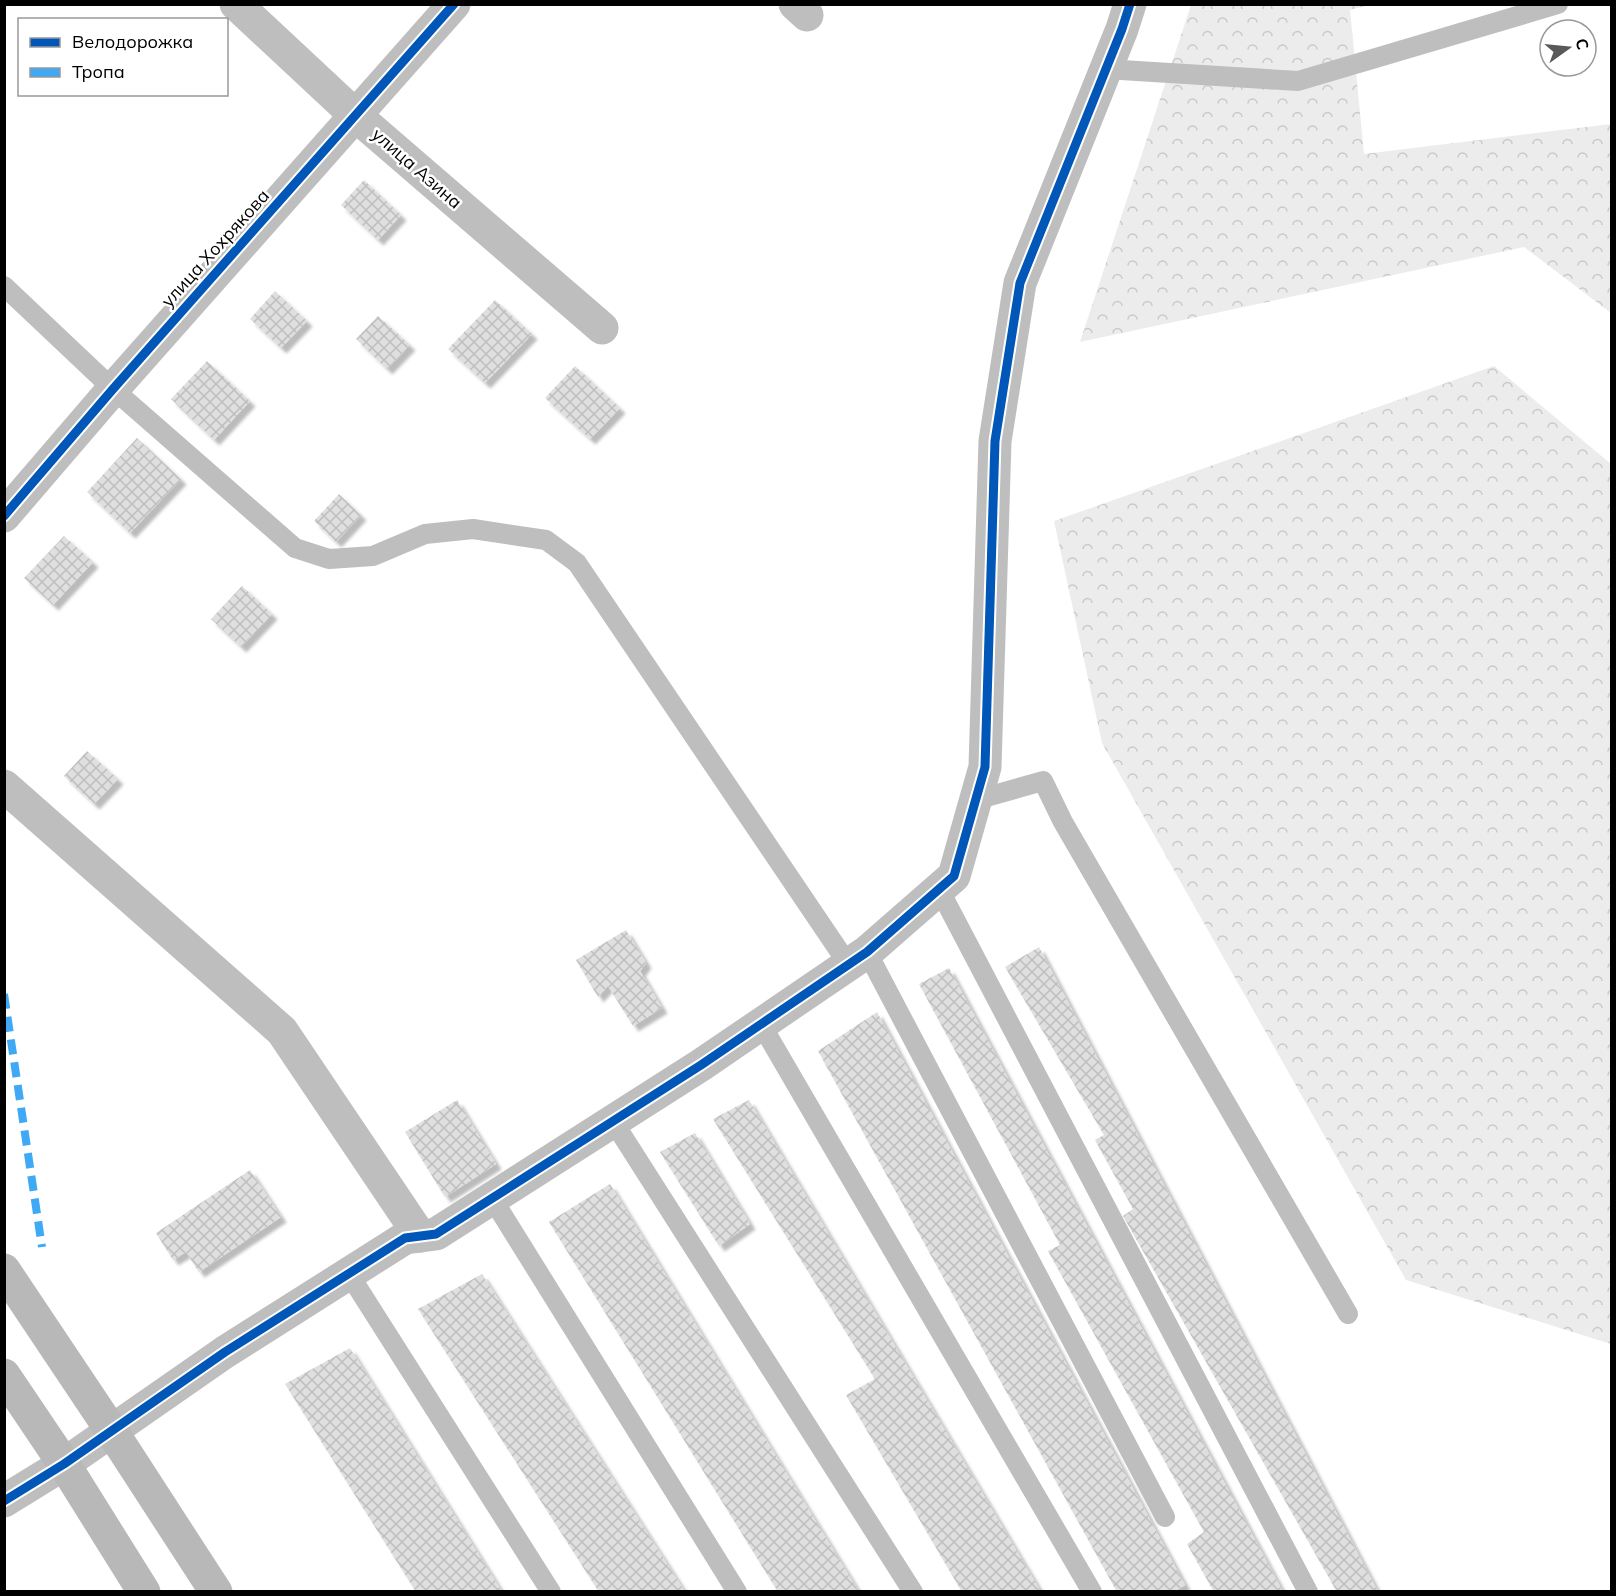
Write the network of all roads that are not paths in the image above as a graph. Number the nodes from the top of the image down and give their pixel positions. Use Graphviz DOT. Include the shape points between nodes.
graph roads {
  1 [pos="236,4"];
  2 [pos="454,4"];
  3 [pos="1130,4"];
  4 [pos="1558,4"];
  5 [pos="1105,69"];
  6 [pos="355,115"];
  7 [pos="4,286"];
  8 [pos="602,328"];
  9 [pos="113,389"];
  10 [pos="4,516"];
  11 [pos="4,786"];
  12 [pos="976,800"];
  13 [pos="939,888"];
  14 [pos="857,958"];
  15 [pos="761,1024"];
  16 [pos="613,1121"];
  17 [pos="492,1198"];
  18 [pos="420,1236"];
  19 [pos="4,1270"];
  20 [pos="349,1274"];
  21 [pos="1348,1314"];
  22 [pos="4,1375"];
  23 [pos="111,1430"];
  24 [pos="64,1464"];
  25 [pos="4,1501"];
  26 [pos="1165,1516"];
  27 [pos="144,1592"];
  28 [pos="216,1592"];
  29 [pos="550,1592"];
  30 [pos="737,1592"];
  31 [pos="913,1592"];
  32 [pos="1092,1592"];
  33 [pos="1308,1592"];
  1 -- 6 [label="street, улица Азина"];
  2 -- 6 [label="street, улица Хохрякова"];
  3 -- 5 [label="street"];
  4 -- 5 [label="lane" via="1298,81"];
  5 -- 12 [label="street" via="1020,283 995,441 985,767"];
  6 -- 8 [label="street, улица Азина"];
  6 -- 9 [label="street, улица Хохрякова"];
  7 -- 9 [label="lane"];
  9 -- 10 [label="street, улица Хохрякова"];
  9 -- 14 [label="lane" via="295,549 329,559 373,556 425,534 473,529 546,540 577,563"];
  11 -- 18 [label="street" via="282,1031"];
  12 -- 13 [label="street" via="954,876"];
  12 -- 21 [label="lane" via="1043,781 1063,822"];
  13 -- 14 [label="street"];
  13 -- 33 [label="lane"];
  14 -- 15 [label="street"];
  14 -- 26 [label="lane"];
  15 -- 16 [label="street"];
  15 -- 32 [label="lane"];
  16 -- 17 [label="street"];
  16 -- 31 [label="lane"];
  17 -- 18 [label="street" via="436,1233"];
  17 -- 30 [label="lane"];
  18 -- 20 [label="street" via="405,1238"];
  19 -- 23 [label="main road"];
  20 -- 23 [label="street"];
  20 -- 29 [label="lane"];
  22 -- 24 [label="main road"];
  23 -- 24 [label="street"];
  23 -- 28 [label="main road"];
  24 -- 25 [label="street"];
  24 -- 27 [label="main road"];
}
